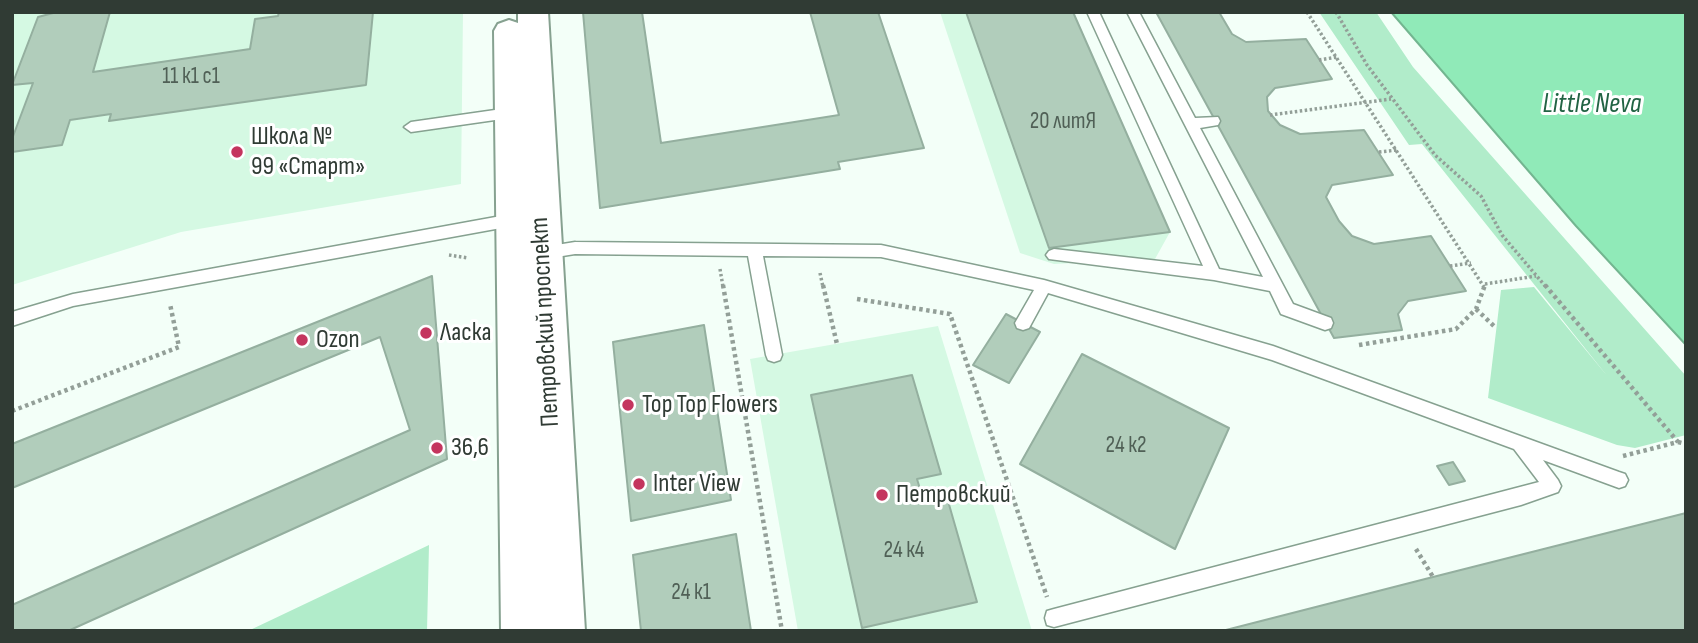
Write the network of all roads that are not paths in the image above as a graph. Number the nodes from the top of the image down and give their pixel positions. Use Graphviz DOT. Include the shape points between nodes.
graph roads {
  1 [pos="509,12"];
  2 [pos="533,12"];
  3 [pos="1093,12"];
  4 [pos="1133,12"];
  5 [pos="523,111"];
  6 [pos="1213,121"];
  7 [pos="1191,124"];
  8 [pos="411,127"];
  9 [pos="512,220"];
  10 [pos="755,252"];
  11 [pos="1054,255"];
  12 [pos="528,256"];
  13 [pos="1214,274"];
  14 [pos="1044,286"];
  15 [pos="1276,286"];
  16 [pos="12,319"];
  17 [pos="1023,323"];
  18 [pos="1325,323"];
  19 [pos="774,355"];
  20 [pos="1519,442"];
  21 [pos="535,456"];
  22 [pos="1619,480"];
  23 [pos="1054,618"];
  24 [pos="524,631"];
  25 [pos="562,631"];
  1 -- 5 [label="street, Петровский проспект"];
  2 -- 5 [label="street, Петровский проспект"];
  3 -- 13 [label="lane"];
  4 -- 7 [label="lane"];
  5 -- 8 [label="lane"];
  5 -- 9 [label="street, Петровский проспект"];
  5 -- 12 [label="street, Петровский проспект"];
  6 -- 7 [label="lane"];
  7 -- 15 [label="lane"];
  9 -- 12 [label="street, Петровский проспект"];
  9 -- 16 [label="lane" via="73,300"];
  10 -- 12 [label="lane" via="575,248"];
  10 -- 14 [label="lane" via="881,251"];
  10 -- 19 [label="lane"];
  11 -- 13 [label="lane"];
  12 -- 21 [label="street, Петровский проспект"];
  13 -- 15 [label="lane"];
  14 -- 17 [label="lane"];
  14 -- 20 [label="lane" via="1273,353"];
  15 -- 18 [label="lane" via="1287,309"];
  20 -- 22 [label="lane"];
  20 -- 23 [label="lane" via="1552,486"];
  21 -- 24 [label="street, Петровский проспект"];
  21 -- 25 [label="street, Петровский проспект"];
}
